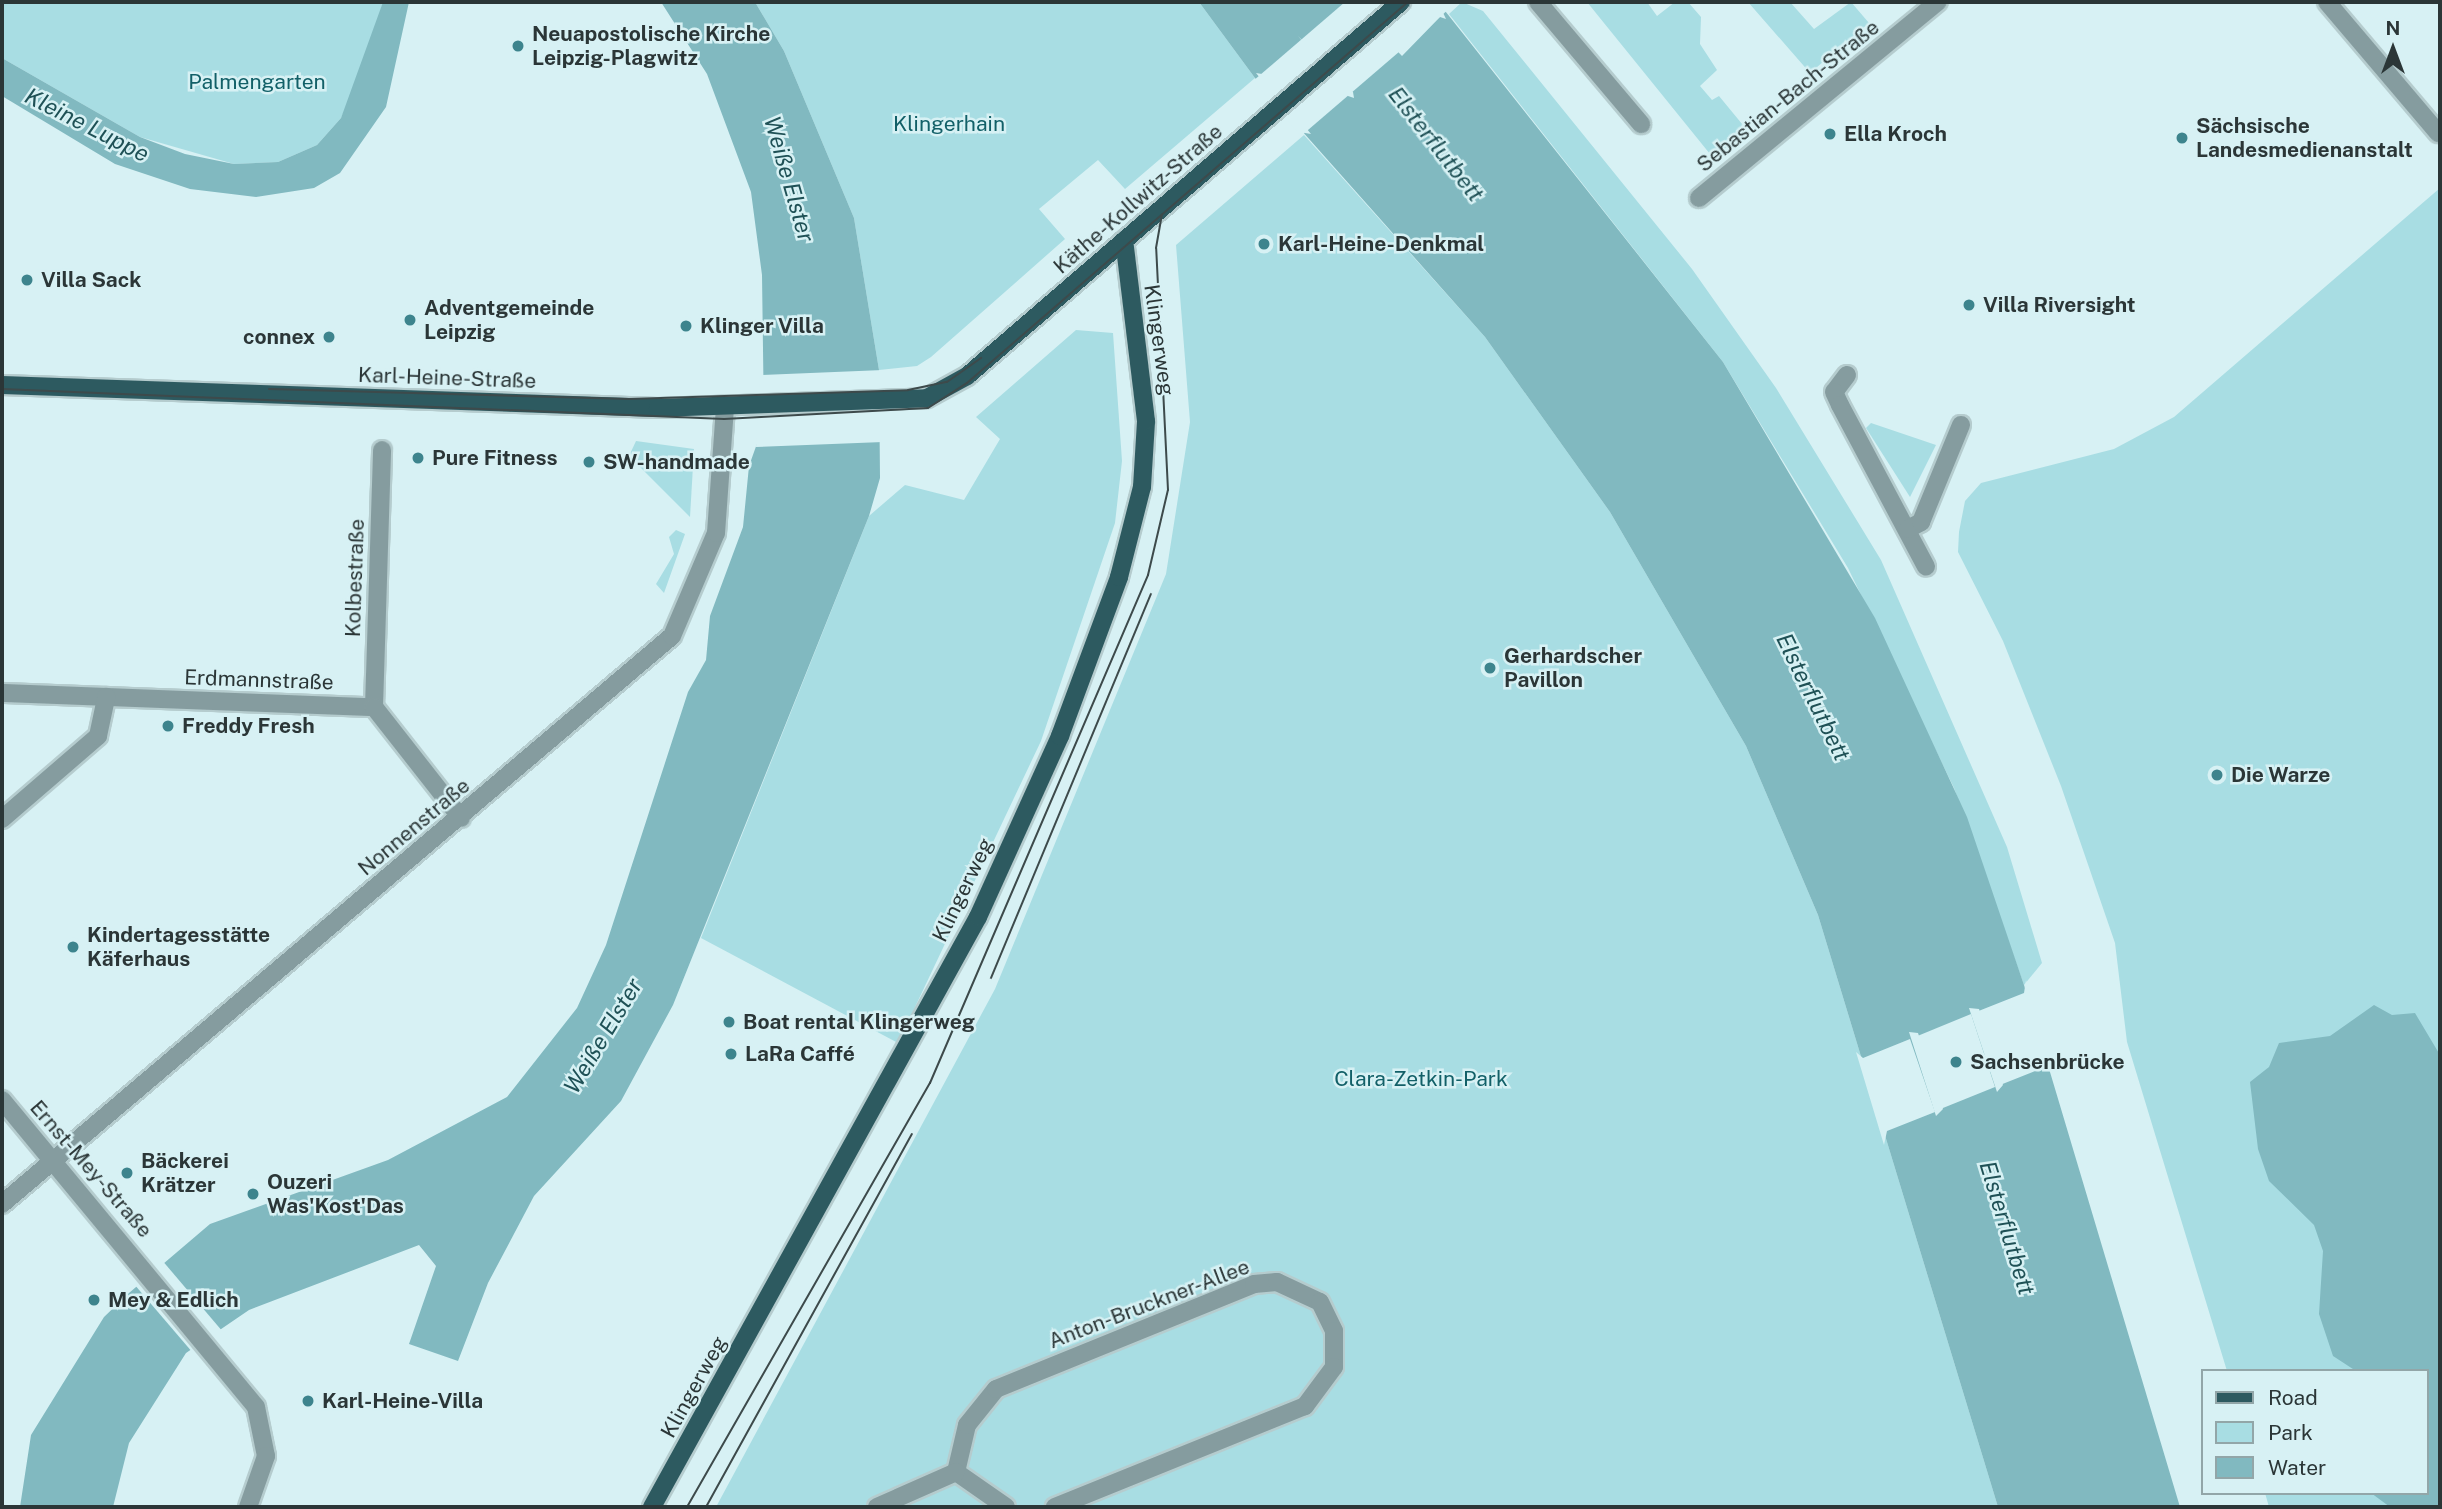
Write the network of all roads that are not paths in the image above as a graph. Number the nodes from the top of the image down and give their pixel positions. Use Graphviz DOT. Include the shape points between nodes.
graph roads {
  1 [pos="1401,2"];
  2 [pos="1538,2"];
  3 [pos="1938,2"];
  4 [pos="2327,2"];
  5 [pos="1641,124"];
  6 [pos="2438,133"];
  7 [pos="1699,198"];
  8 [pos="1124,240"];
  9 [pos="1847,375"];
  10 [pos="2,385"];
  11 [pos="891,403"];
  12 [pos="725,408"];
  13 [pos="1961,425"];
  14 [pos="382,450"];
  15 [pos="1908,529"];
  16 [pos="1926,567"];
  17 [pos="2,693"];
  18 [pos="106,697"];
  19 [pos="374,707"];
  20 [pos="461,818"];
  21 [pos="2,819"];
  22 [pos="2,1100"];
  23 [pos="53,1161"];
  24 [pos="2,1204"];
  25 [pos="956,1472"];
  26 [pos="248,1507"];
  27 [pos="652,1507"];
  28 [pos="877,1507"];
  29 [pos="1006,1507"];
  30 [pos="1055,1507"];
  1 -- 8 [label="main road, Käthe-Kollwitz-Straße"];
  2 -- 5 [label="street"];
  3 -- 7 [label="street, Sebastian-Bach-Straße"];
  4 -- 6 [label="street"];
  8 -- 11 [label="main road, Käthe-Kollwitz-Straße" via="956,385 927,398"];
  8 -- 27 [label="main road, Klingerweg" via="1146,421 1142,487 1115,589 1060,736 978,918"];
  9 -- 15 [label="street" via="1837,399"];
  10 -- 12 [label="main road, Karl-Heine-Straße"];
  11 -- 12 [label="main road, Karl-Heine-Straße"];
  12 -- 20 [label="street, Nonnenstraße" via="716,533 681,622"];
  13 -- 15 [label="street" via="1921,522"];
  14 -- 19 [label="street, Kolbestraße"];
  15 -- 16 [label="street"];
  17 -- 18 [label="street, Erdmannstraße"];
  18 -- 19 [label="street, Erdmannstraße"];
  18 -- 21 [label="street" via="98,736"];
  19 -- 20 [label="street"];
  20 -- 23 [label="street, Nonnenstraße"];
  22 -- 23 [label="street, Ernst-Mey-Straße"];
  23 -- 24 [label="street, Nonnenstraße"];
  23 -- 26 [label="street, Ernst-Mey-Straße" via="213,1349 264,1424 266,1456"];
  25 -- 28 [label="street"];
  25 -- 29 [label="street"];
  25 -- 30 [label="street, Anton-Bruckner-Allee" via="967,1425 996,1389 1254,1284 1278,1282 1320,1302 1334,1331 1334,1367 1305,1406"];
}
